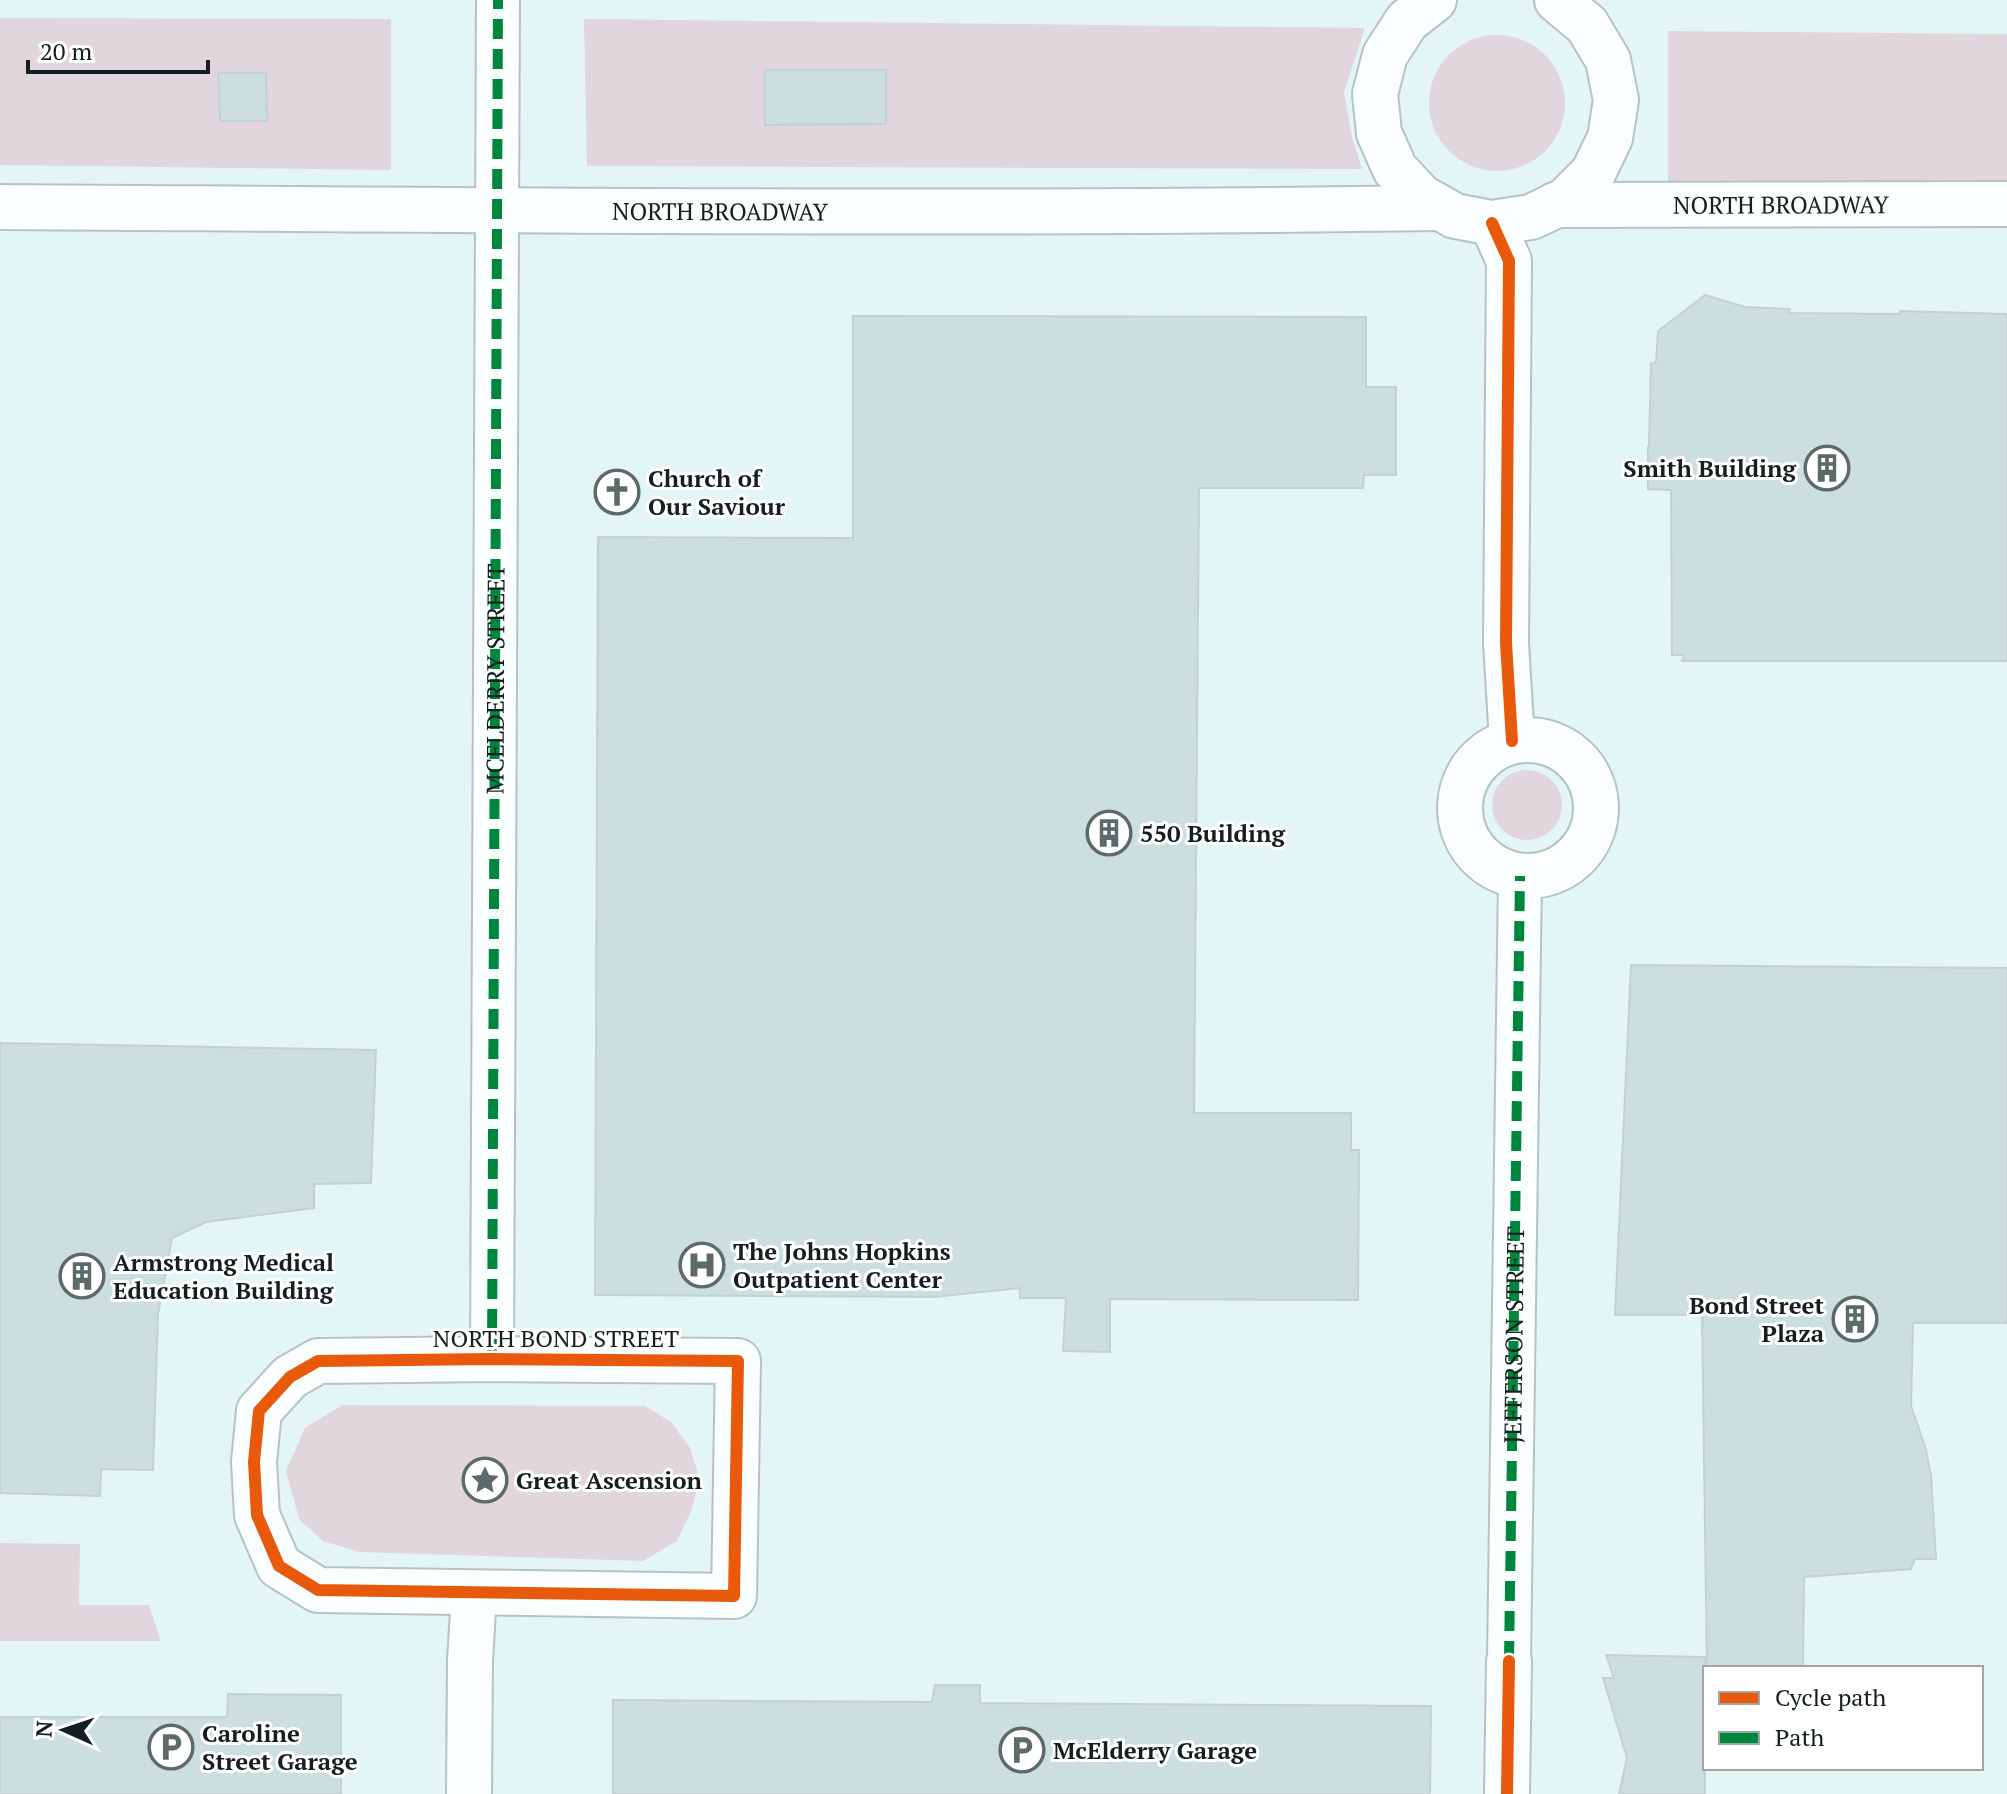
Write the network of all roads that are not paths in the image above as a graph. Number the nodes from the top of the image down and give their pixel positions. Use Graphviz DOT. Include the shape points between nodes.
graph roads {
  1 [pos="498,0"];
  2 [pos="1434,0"];
  3 [pos="1557,0"];
  4 [pos="2007,204"];
  5 [pos="1555,205"];
  6 [pos="0,207"];
  7 [pos="1440,208"];
  8 [pos="497,211"];
  9 [pos="1492,223"];
  10 [pos="1512,741"];
  11 [pos="1520,876"];
  12 [pos="492,1359"];
  13 [pos="474,1594"];
  14 [pos="1509,1661"];
  15 [pos="469,1794"];
  16 [pos="1507,1794"];
  1 -- 8 [label="street, MCELDERRY STREET"];
  2 -- 7 [label="street" via="1407,21 1385,55 1375,94 1379,133 1395,169 1421,197"];
  3 -- 5 [label="street" via="1587,25 1608,60 1616,100 1610,138 1593,173"];
  4 -- 5 [label="street, NORTH BROADWAY"];
  5 -- 9 [label="street" via="1531,217"];
  6 -- 8 [label="street, NORTH BROADWAY"];
  7 -- 8 [label="street, NORTH BROADWAY"];
  7 -- 9 [label="street"];
  8 -- 12 [label="street, MCELDERRY STREET"];
  9 -- 10 [label="street" via="1509,261 1506,643"];
  10 -- 11 [label="street" via="1493,749 1465,781 1461,823 1482,859 1499,871"];
  10 -- 11 [label="street" via="1536,740 1559,747 1590,781 1596,804 1594,827 1566,865"];
  11 -- 14 [label="street, JEFFERSON STREET"];
  12 -- 13 [label="street, NORTH BOND STREET" via="318,1361 290,1377 259,1411 254,1462 257,1515 279,1566 318,1590"];
  12 -- 13 [label="street, NORTH BOND STREET" via="738,1361 734,1596"];
  13 -- 15 [label="street"];
  14 -- 16 [label="street, JEFFERSON STREET"];
}
